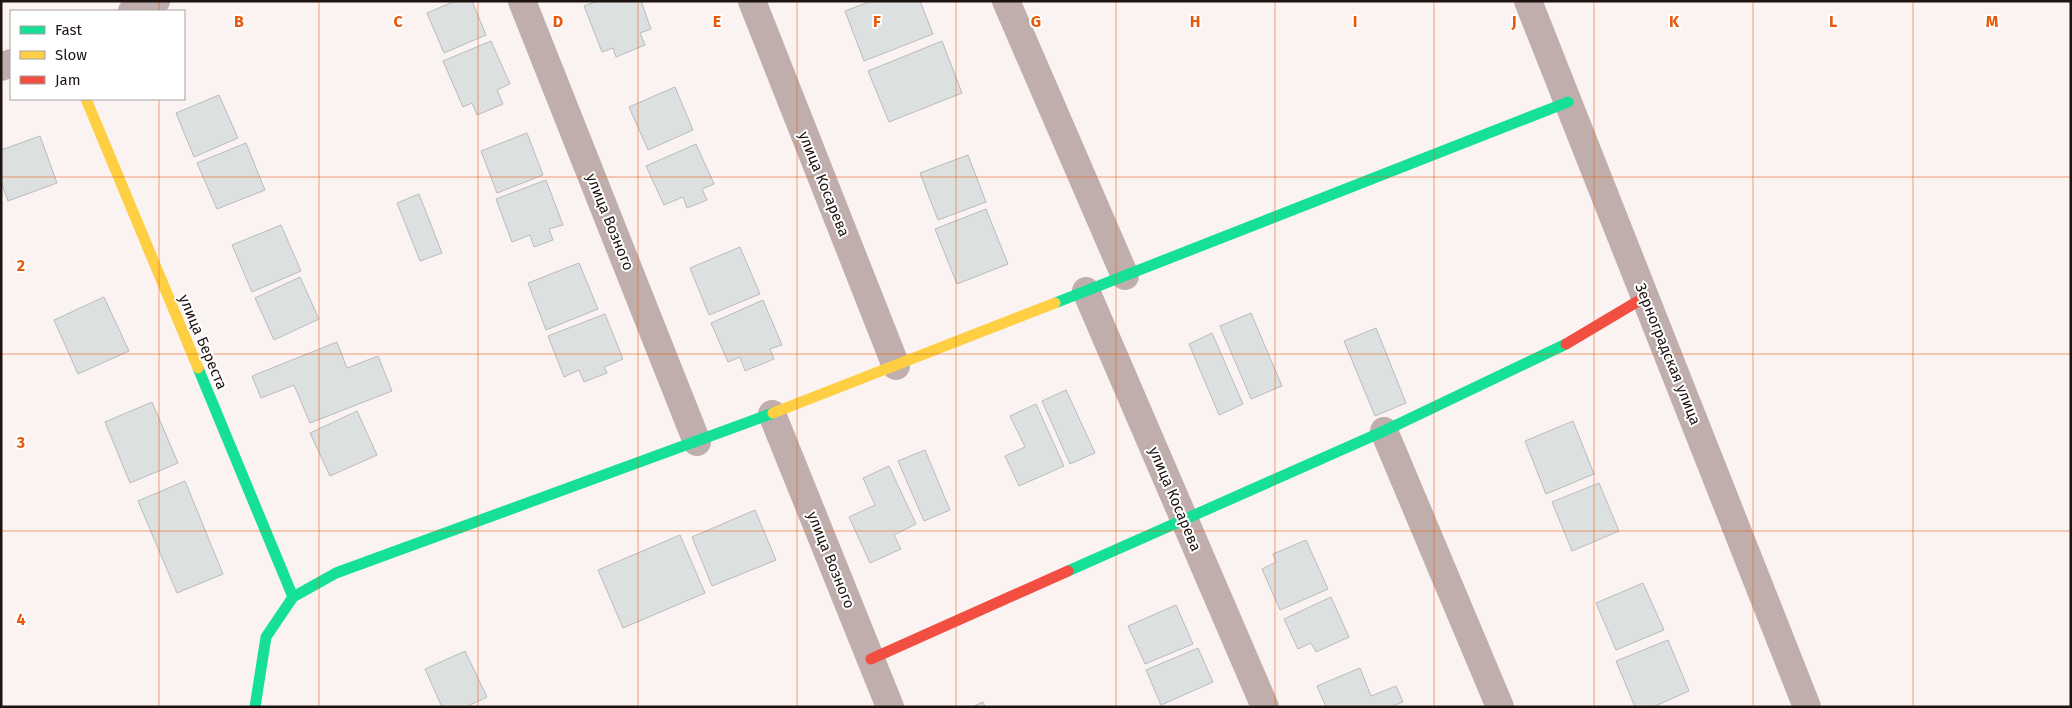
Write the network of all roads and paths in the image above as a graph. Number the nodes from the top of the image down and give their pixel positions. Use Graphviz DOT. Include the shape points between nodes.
graph roads {
  1 [pos="156,1"];
  2 [pos="522,1"];
  3 [pos="752,1"];
  4 [pos="1006,1"];
  5 [pos="1528,1"];
  6 [pos="134,10"];
  7 [pos="86,100"];
  8 [pos="1568,102"];
  9 [pos="1125,276"];
  10 [pos="1086,292"];
  11 [pos="1645,297"];
  12 [pos="896,366"];
  13 [pos="772,414"];
  14 [pos="1384,431"];
  15 [pos="697,442"];
  16 [pos="1185,521"];
  17 [pos="293,597"];
  18 [pos="871,659"];
  19 [pos="255,707"];
  20 [pos="890,707"];
  21 [pos="1265,707"];
  22 [pos="1500,707"];
  23 [pos="1807,707"];
  1 -- 6 [label="street"];
  2 -- 15 [label="street, улица Возного"];
  3 -- 12 [label="street, улица Косарева"];
  4 -- 9 [label="street"];
  5 -- 8 [label="street, Зерноградская улица"];
  7 -- 17 [label="street, улица Береста"];
  8 -- 9 [label="street"];
  8 -- 11 [label="street, Зерноградская улица"];
  9 -- 10 [label="street"];
  10 -- 12 [label="street"];
  10 -- 16 [label="street, улица Косарева"];
  11 -- 14 [label="street" via="1579,338"];
  11 -- 23 [label="street, Зерноградская улица"];
  12 -- 13 [label="street"];
  13 -- 15 [label="street"];
  13 -- 18 [label="street, улица Возного"];
  14 -- 16 [label="street"];
  14 -- 22 [label="street"];
  15 -- 17 [label="street" via="336,573"];
  16 -- 18 [label="street"];
  16 -- 21 [label="street, улица Косарева"];
  17 -- 19 [label="street" via="266,637"];
  18 -- 20 [label="street, улица Возного"];
}
